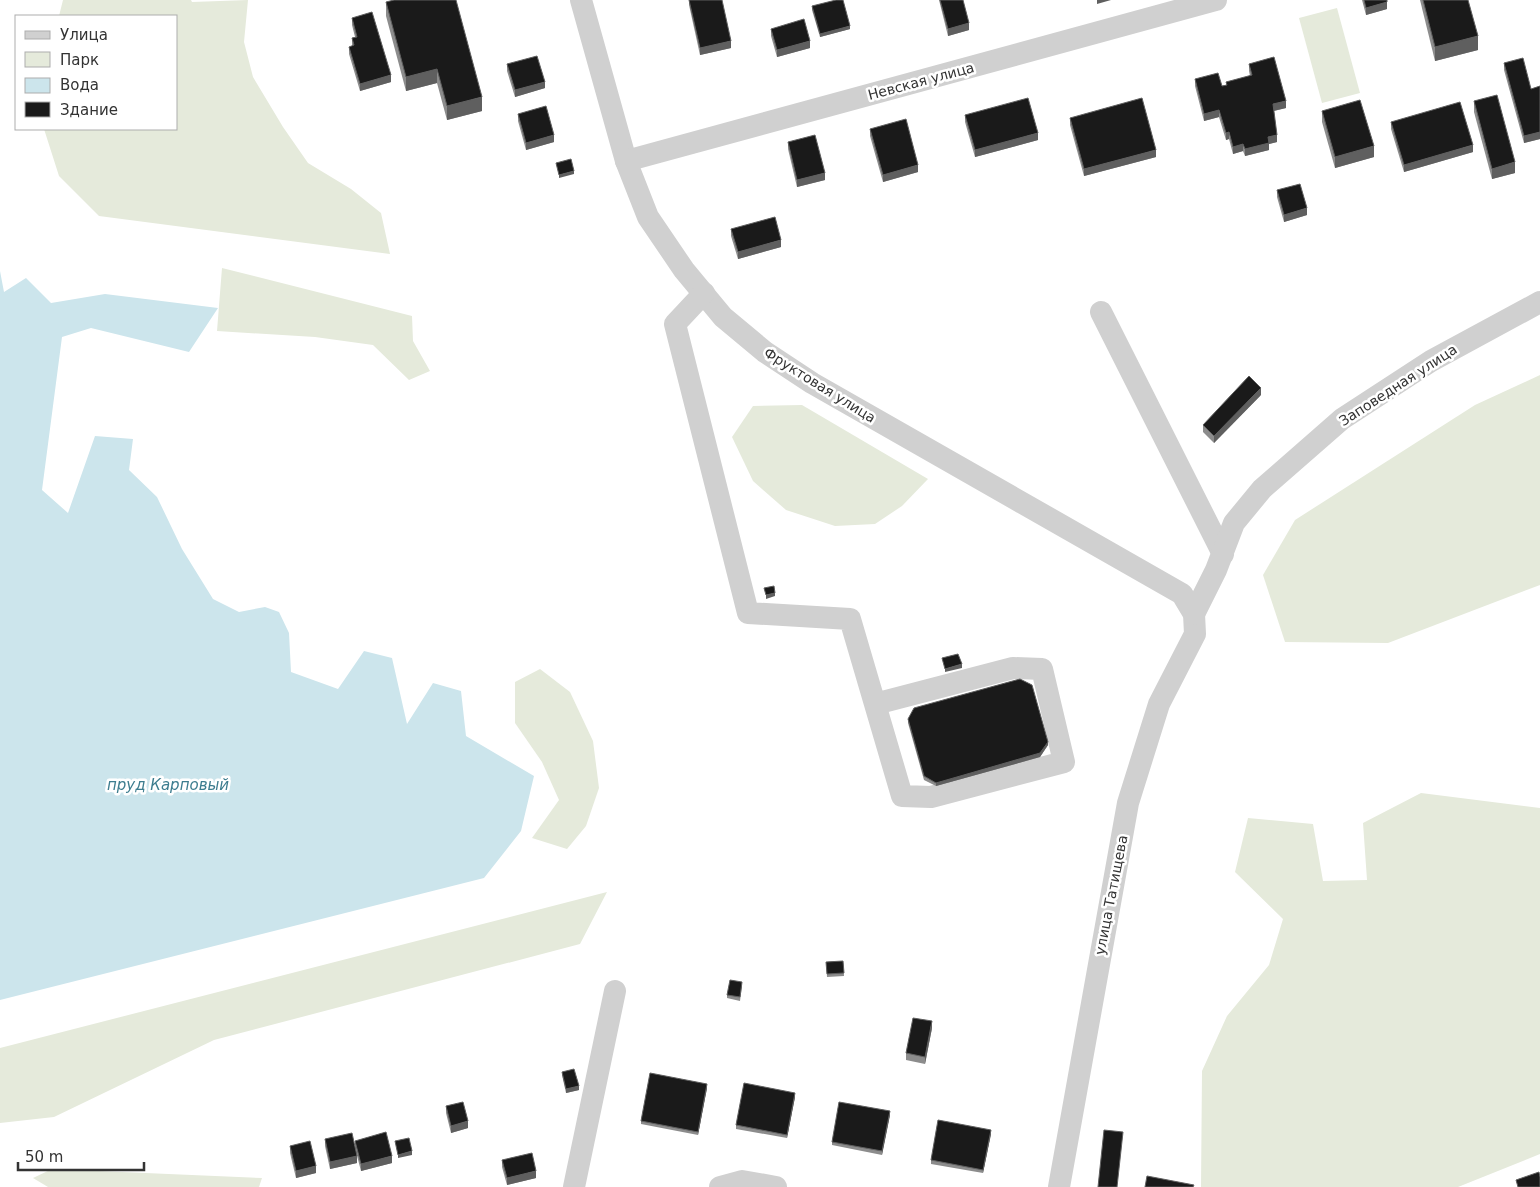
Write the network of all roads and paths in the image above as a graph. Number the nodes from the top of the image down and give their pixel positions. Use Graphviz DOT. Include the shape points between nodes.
graph roads {
  1 [pos="581,0"];
  2 [pos="1216,0"];
  3 [pos="626,161"];
  4 [pos="704,294"];
  5 [pos="1540,302"];
  6 [pos="1101,312"];
  7 [pos="1223,554"];
  8 [pos="1194,614"];
  9 [pos="875,704"];
  10 [pos="615,991"];
  11 [pos="574,1187"];
  12 [pos="720,1187"];
  13 [pos="776,1187"];
  14 [pos="1059,1187"];
  1 -- 3 [label="street, Фруктовая улица"];
  2 -- 3 [label="street, Невская улица"];
  3 -- 4 [label="street, Фруктовая улица" via="648,217"];
  4 -- 8 [label="street, Фруктовая улица" via="723,317 765,352 797,373 1182,594"];
  4 -- 9 [label="street" via="674,324 748,613 850,619"];
  5 -- 7 [label="street, Заповедная улица" via="1431,361 1342,419 1262,489 1234,523"];
  6 -- 7 [label="street"];
  7 -- 8 [label="street, Заповедная улица"];
  8 -- 14 [label="street, улица Татищева" via="1195,634 1159,704 1128,803"];
  9 -- 9 [label="street" via="1013,668 1042,669 1064,762 931,797 902,796"];
  10 -- 11 [label="street"];
  12 -- 13 [label="street" via="742,1181"];
}
